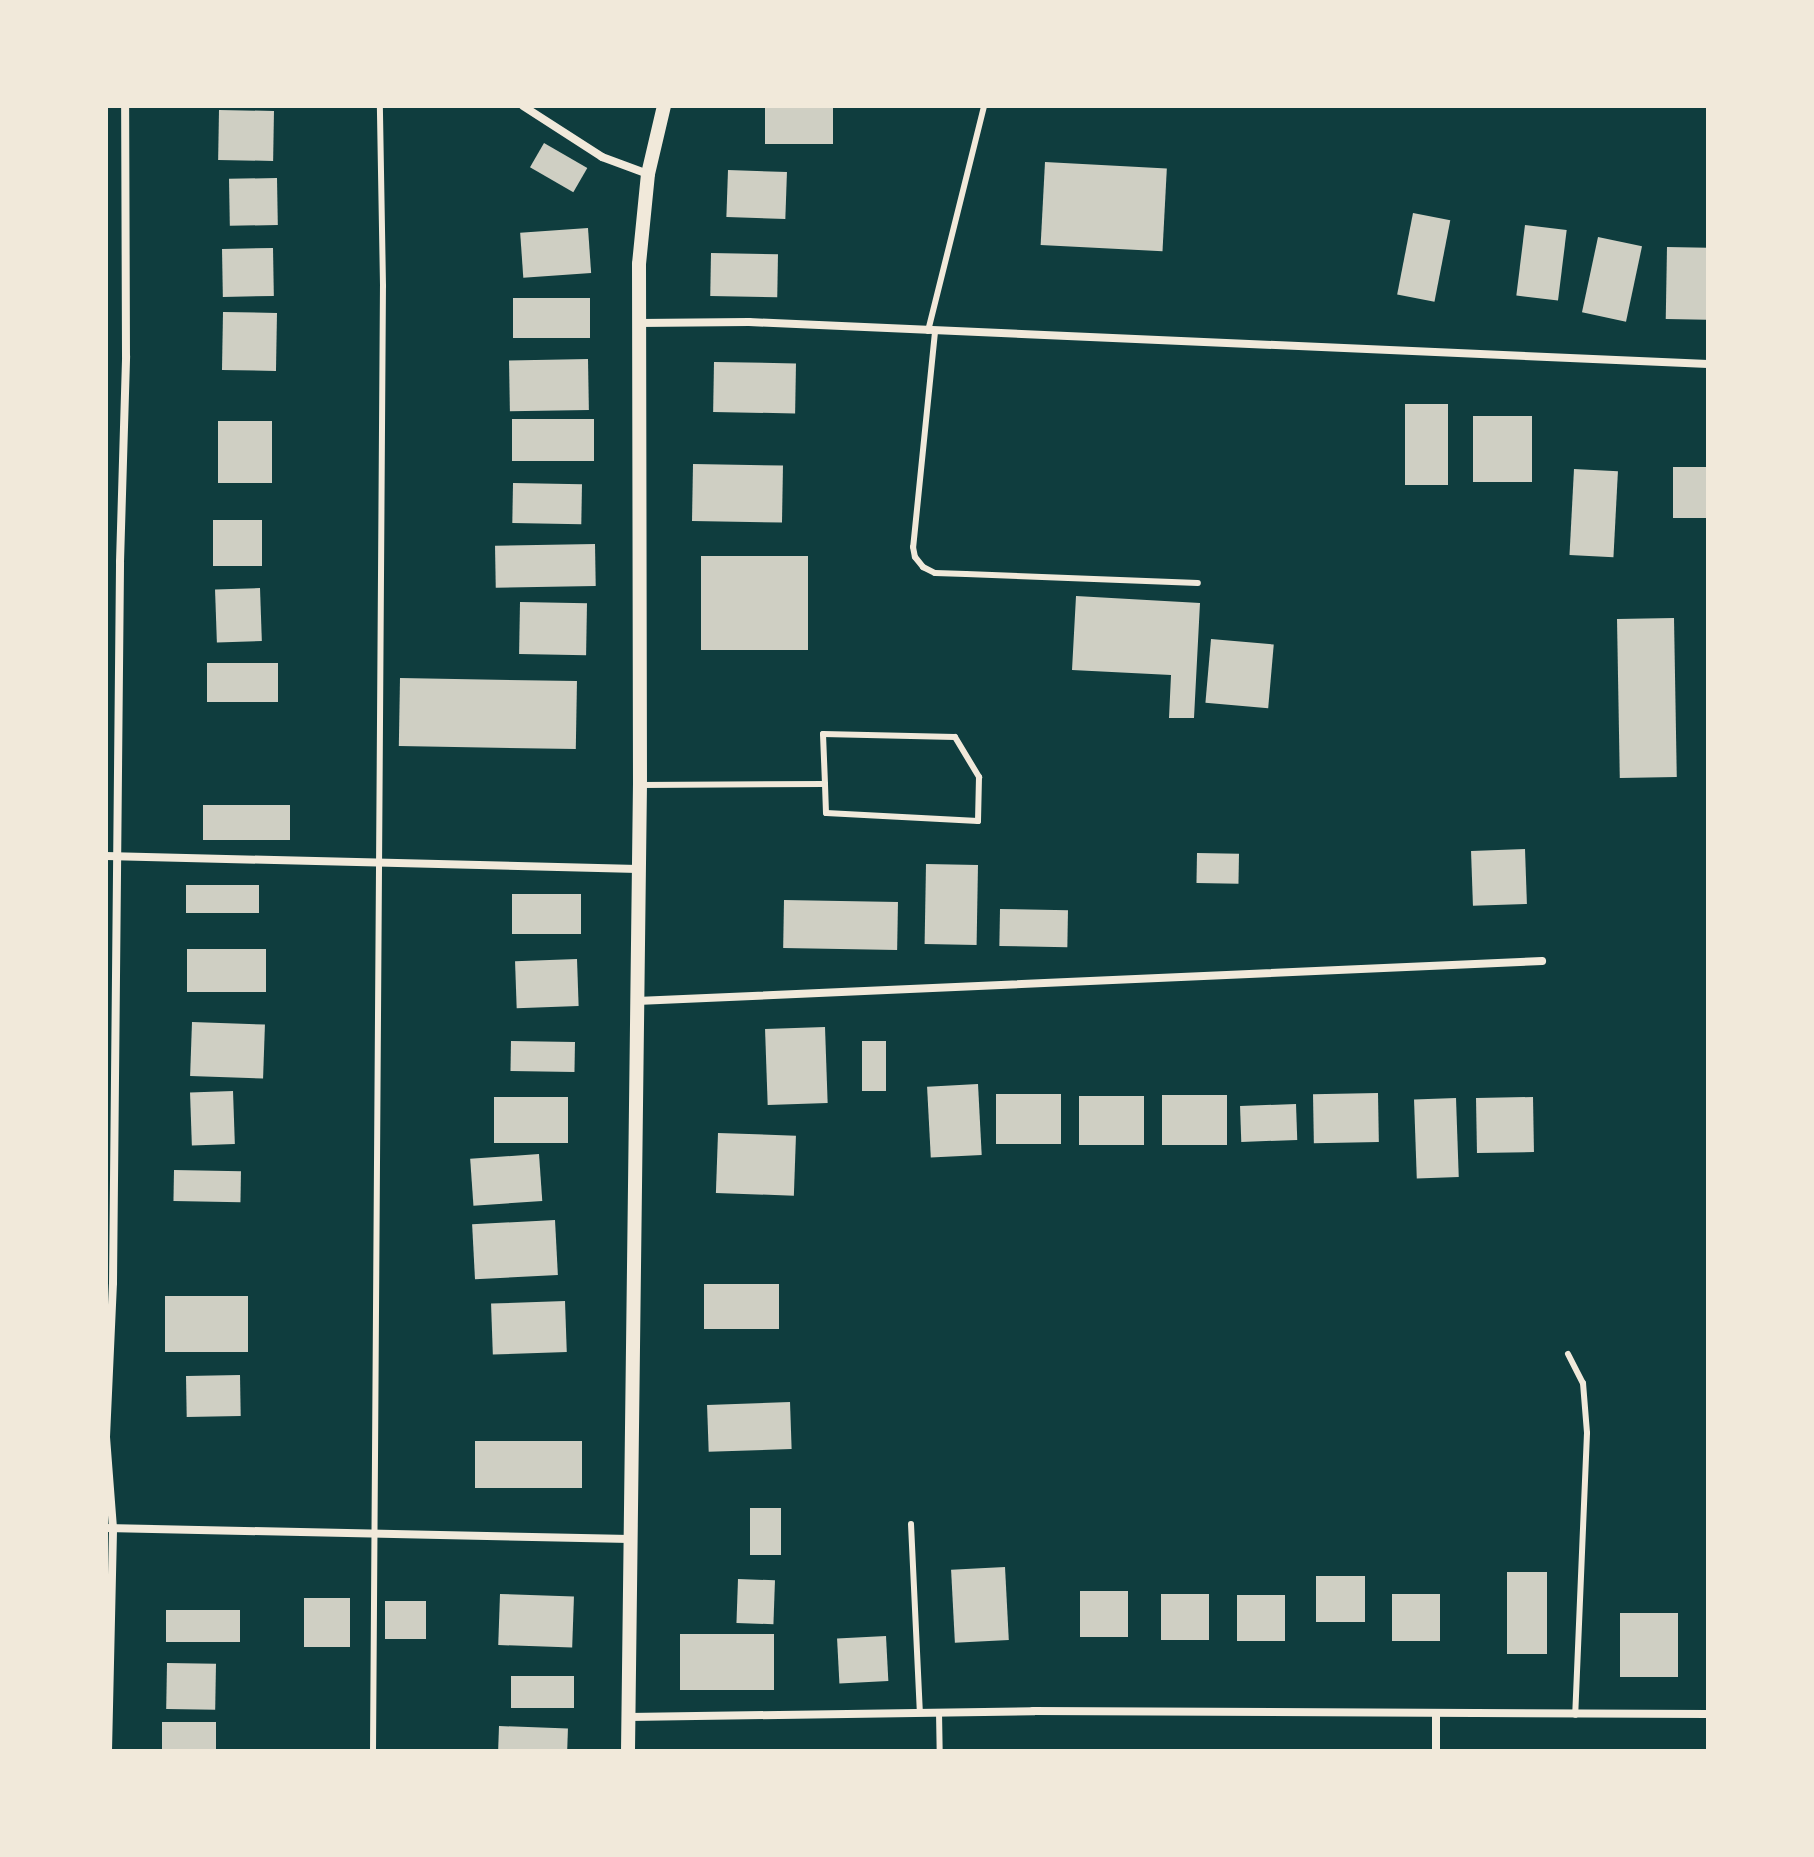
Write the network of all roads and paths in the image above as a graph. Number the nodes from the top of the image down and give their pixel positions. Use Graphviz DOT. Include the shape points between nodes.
graph roads {
  1 [pos="125,106"];
  2 [pos="380,106"];
  3 [pos="523,106"];
  4 [pos="664,106"];
  5 [pos="984,106"];
  6 [pos="648,174"];
  7 [pos="638,323"];
  8 [pos="931,332"];
  9 [pos="1708,364"];
  10 [pos="1198,583"];
  11 [pos="825,784"];
  12 [pos="640,785"];
  13 [pos="106,856"];
  14 [pos="118,856"];
  15 [pos="379,862"];
  16 [pos="638,869"];
  17 [pos="1542,961"];
  18 [pos="637,1001"];
  19 [pos="1568,1354"];
  20 [pos="911,1524"];
  21 [pos="110,1528"];
  22 [pos="375,1534"];
  23 [pos="630,1539"];
  24 [pos="920,1712"];
  25 [pos="939,1712"];
  26 [pos="1708,1714"];
  27 [pos="1436,1715"];
  28 [pos="1575,1715"];
  29 [pos="628,1717"];
  30 [pos="108,1751"];
  31 [pos="373,1751"];
  32 [pos="628,1751"];
  33 [pos="940,1751"];
  34 [pos="1436,1751"];
  1 -- 14 [label="street"];
  2 -- 15 [label="lane"];
  3 -- 6 [label="street" via="602,157"];
  4 -- 6 [label="street"];
  5 -- 8 [label="lane"];
  6 -- 7 [label="street"];
  7 -- 8 [label="street" via="749,322"];
  7 -- 12 [label="street"];
  8 -- 9 [label="street"];
  8 -- 10 [label="lane" via="913,547 923,567 935,573"];
  11 -- 11 [label="lane" via="823,734 955,737 979,777 978,821 826,813"];
  11 -- 12 [label="lane"];
  12 -- 16 [label="street"];
  13 -- 14 [label="street"];
  14 -- 15 [label="street"];
  14 -- 21 [label="street" via="106,1437"];
  15 -- 16 [label="street"];
  15 -- 22 [label="lane"];
  16 -- 18 [label="street"];
  17 -- 18 [label="street"];
  18 -- 23 [label="street"];
  19 -- 28 [label="lane" via="1583,1383 1587,1433"];
  20 -- 24 [label="lane"];
  21 -- 22 [label="street"];
  21 -- 30 [label="street"];
  22 -- 23 [label="street"];
  22 -- 31 [label="lane"];
  23 -- 29 [label="street"];
  24 -- 25 [label="street"];
  24 -- 29 [label="street"];
  25 -- 27 [label="street"];
  25 -- 33 [label="lane"];
  26 -- 28 [label="street"];
  27 -- 28 [label="street"];
  27 -- 34 [label="street"];
  29 -- 32 [label="street"];
}
